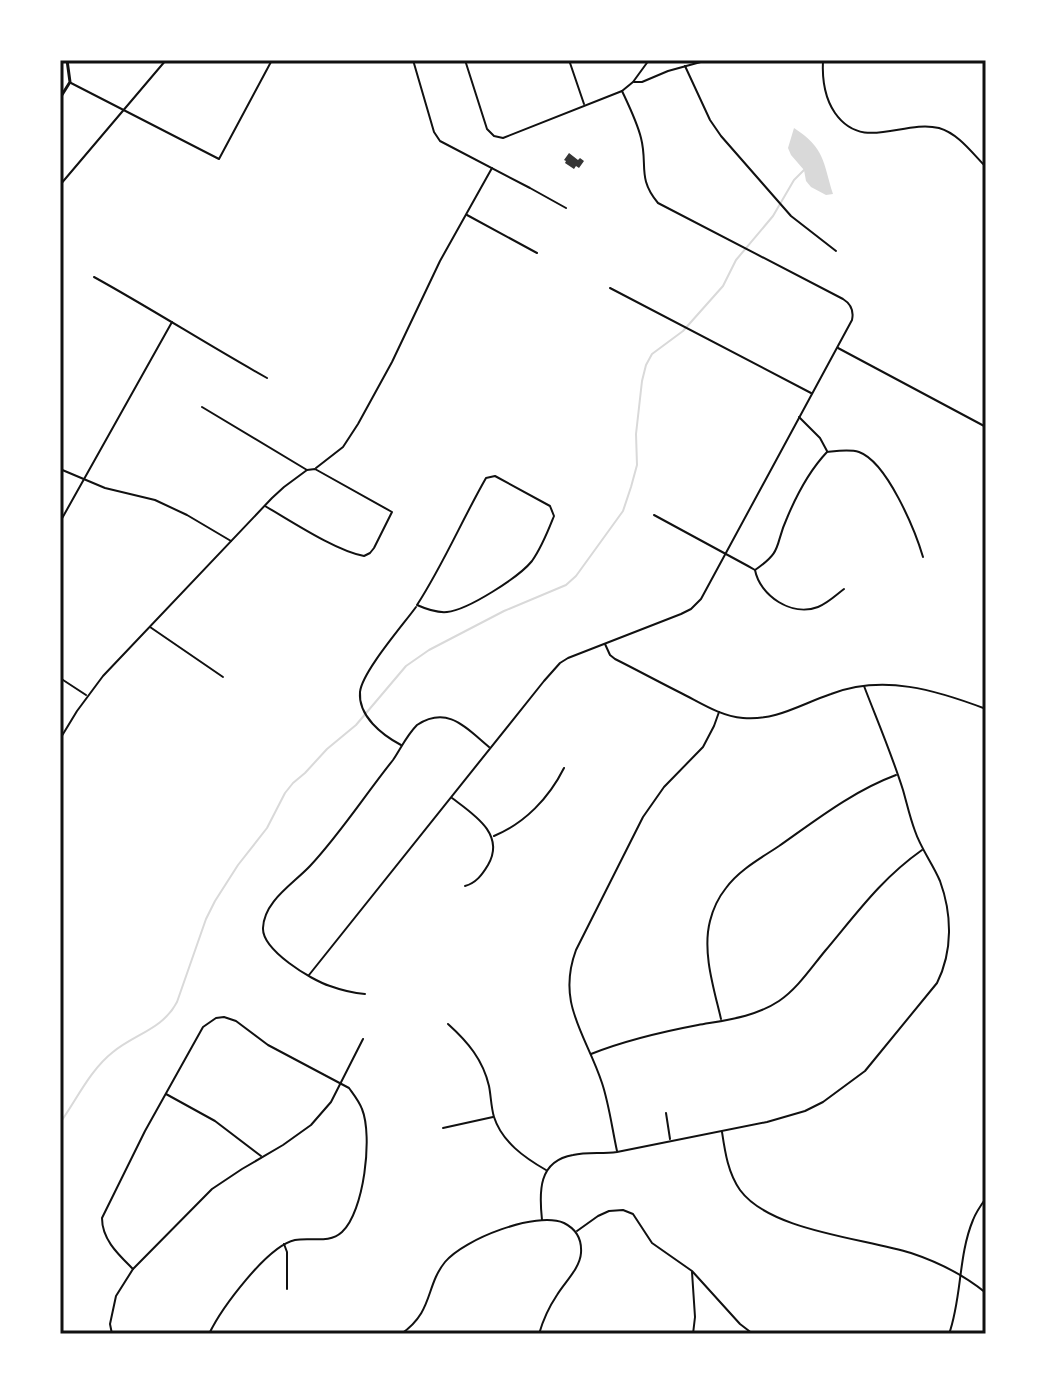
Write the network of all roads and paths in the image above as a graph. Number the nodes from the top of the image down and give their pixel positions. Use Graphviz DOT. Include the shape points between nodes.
graph roads {
  1 [pos="67,60"];
  2 [pos="166,60"];
  3 [pos="272,60"];
  4 [pos="413,60"];
  5 [pos="465,60"];
  6 [pos="569,60"];
  7 [pos="649,60"];
  8 [pos="708,60"];
  9 [pos="823,60"];
  10 [pos="685,66"];
  11 [pos="70,82"];
  12 [pos="633,82"];
  13 [pos="622,91"];
  14 [pos="60,98"];
  15 [pos="585,105"];
  16 [pos="124,110"];
  17 [pos="986,167"];
  18 [pos="492,168"];
  19 [pos="60,185"];
  20 [pos="566,208"];
  21 [pos="466,215"];
  22 [pos="836,251"];
  23 [pos="537,253"];
  24 [pos="94,277"];
  25 [pos="610,288"];
  26 [pos="172,322"];
  27 [pos="837,348"];
  28 [pos="267,378"];
  29 [pos="812,393"];
  30 [pos="202,407"];
  31 [pos="799,417"];
  32 [pos="986,427"];
  33 [pos="827,452"];
  34 [pos="60,469"];
  35 [pos="315,469"];
  36 [pos="307,470"];
  37 [pos="83,479"];
  38 [pos="265,506"];
  39 [pos="654,515"];
  40 [pos="60,522"];
  41 [pos="231,541"];
  42 [pos="726,553"];
  43 [pos="923,557"];
  44 [pos="755,570"];
  45 [pos="844,589"];
  46 [pos="417,605"];
  47 [pos="149,627"];
  48 [pos="605,643"];
  49 [pos="223,677"];
  50 [pos="60,678"];
  51 [pos="864,686"];
  52 [pos="87,696"];
  53 [pos="986,709"];
  54 [pos="719,712"];
  55 [pos="60,739"];
  56 [pos="402,745"];
  57 [pos="490,748"];
  58 [pos="564,768"];
  59 [pos="898,774"];
  60 [pos="451,797"];
  61 [pos="493,837"];
  62 [pos="923,849"];
  63 [pos="465,886"];
  64 [pos="309,975"];
  65 [pos="365,994"];
  66 [pos="721,1020"];
  67 [pos="448,1024"];
  68 [pos="363,1039"];
  69 [pos="590,1055"];
  70 [pos="341,1084"];
  71 [pos="165,1093"];
  72 [pos="666,1113"];
  73 [pos="494,1117"];
  74 [pos="443,1128"];
  75 [pos="721,1131"];
  76 [pos="671,1141"];
  77 [pos="617,1152"];
  78 [pos="262,1157"];
  79 [pos="547,1171"];
  80 [pos="986,1198"];
  81 [pos="542,1220"];
  82 [pos="577,1232"];
  83 [pos="284,1243"];
  84 [pos="133,1269"];
  85 [pos="692,1271"];
  86 [pos="961,1275"];
  87 [pos="287,1289"];
  88 [pos="986,1293"];
  89 [pos="112,1334"];
  90 [pos="209,1334"];
  91 [pos="401,1334"];
  92 [pos="539,1334"];
  93 [pos="693,1334"];
  94 [pos="753,1334"];
  95 [pos="949,1334"];
  1 -- 11 [label="street"];
  2 -- 16 [label="street"];
  3 -- 16 [label="street" via="219,159"];
  4 -- 18 [label="street" via="434,132 444,143"];
  5 -- 15 [label="street" via="487,129 494,136 511,136"];
  6 -- 15 [label="street"];
  7 -- 12 [label="street"];
  8 -- 10 [label="street"];
  9 -- 17 [label="street" via="825,94 848,126 867,133 937,128 952,133"];
  10 -- 12 [label="street"];
  10 -- 22 [label="street" via="721,136 791,216"];
  11 -- 14 [label="street"];
  11 -- 16 [label="street"];
  12 -- 13 [label="street"];
  13 -- 15 [label="street"];
  13 -- 27 [label="street" via="640,135 644,177 658,203 848,302 852,320"];
  16 -- 19 [label="street"];
  18 -- 20 [label="street"];
  18 -- 21 [label="street"];
  21 -- 23 [label="street"];
  21 -- 35 [label="street" via="358,424 343,447"];
  24 -- 26 [label="street"];
  25 -- 29 [label="street"];
  26 -- 28 [label="street"];
  26 -- 37 [label="street"];
  27 -- 29 [label="street"];
  27 -- 32 [label="street"];
  29 -- 31 [label="street"];
  30 -- 36 [label="street"];
  31 -- 33 [label="street"];
  31 -- 42 [label="street"];
  33 -- 43 [label="street" via="858,452 873,463 899,498"];
  33 -- 44 [label="street" via="797,497 775,554"];
  34 -- 37 [label="street"];
  35 -- 36 [label="street"];
  35 -- 38 [label="street" via="392,512 370,553 348,551"];
  36 -- 38 [label="street"];
  37 -- 40 [label="street"];
  37 -- 41 [label="street" via="155,500"];
  38 -- 41 [label="street"];
  39 -- 42 [label="street"];
  41 -- 47 [label="street"];
  42 -- 44 [label="street"];
  42 -- 48 [label="street" via="691,609"];
  44 -- 45 [label="street" via="770,598 797,609 820,606"];
  46 -- 46 [label="street" via="486,478 495,476 550,506 554,516 540,549 511,581 448,612"];
  46 -- 56 [label="street" via="360,689 365,716"];
  47 -- 49 [label="street"];
  47 -- 52 [label="street"];
  48 -- 54 [label="street" via="615,659"];
  48 -- 57 [label="street" via="560,663"];
  50 -- 52 [label="street"];
  51 -- 53 [label="street" via="921,688"];
  51 -- 54 [label="street" via="768,717"];
  51 -- 59 [label="street"];
  52 -- 55 [label="street"];
  54 -- 69 [label="street" via="703,747 643,817 572,960 570,1002"];
  56 -- 57 [label="street" via="417,725 436,717 457,722"];
  56 -- 64 [label="street" via="266,917 266,941"];
  57 -- 60 [label="street"];
  58 -- 61 [label="street" via="524,819"];
  59 -- 62 [label="street"];
  59 -- 66 [label="street" via="838,805 726,887 711,917 707,941"];
  60 -- 61 [label="street" via="480,819"];
  60 -- 64 [label="street"];
  61 -- 63 [label="street" via="491,860 483,874"];
  62 -- 66 [label="street" via="887,877 784,998 758,1012"];
  62 -- 75 [label="street" via="947,906 949,932 942,973 926,998 865,1071 831,1097 787,1117"];
  64 -- 65 [label="street" via="331,987"];
  66 -- 69 [label="street" via="641,1036"];
  67 -- 73 [label="street" via="480,1061"];
  68 -- 70 [label="street"];
  69 -- 77 [label="street"];
  70 -- 71 [label="street" via="224,1017 203,1027"];
  70 -- 78 [label="street" via="311,1125"];
  70 -- 83 [label="street" via="357,1098 366,1127 366,1164 354,1213 334,1238"];
  71 -- 78 [label="street" via="215,1121"];
  71 -- 84 [label="street" via="102,1218 106,1237"];
  72 -- 76 [label="street"];
  73 -- 74 [label="street"];
  73 -- 79 [label="street" via="514,1148"];
  75 -- 76 [label="street"];
  75 -- 86 [label="street" via="735,1181 766,1212 910,1252"];
  76 -- 77 [label="street"];
  77 -- 79 [label="street" via="570,1155"];
  78 -- 84 [label="street" via="212,1189"];
  79 -- 81 [label="street" via="540,1191"];
  80 -- 86 [label="street" via="972,1223"];
  81 -- 82 [label="street" via="567,1224"];
  81 -- 91 [label="street" via="498,1231 459,1249 442,1265 422,1315"];
  82 -- 85 [label="street" via="598,1216 623,1210 637,1218 652,1243"];
  82 -- 92 [label="street" via="580,1259"];
  83 -- 87 [label="street"];
  83 -- 90 [label="street" via="230,1299"];
  84 -- 89 [label="street" via="116,1296"];
  85 -- 93 [label="street"];
  85 -- 94 [label="street"];
  86 -- 88 [label="street"];
  86 -- 95 [label="street"];
}
